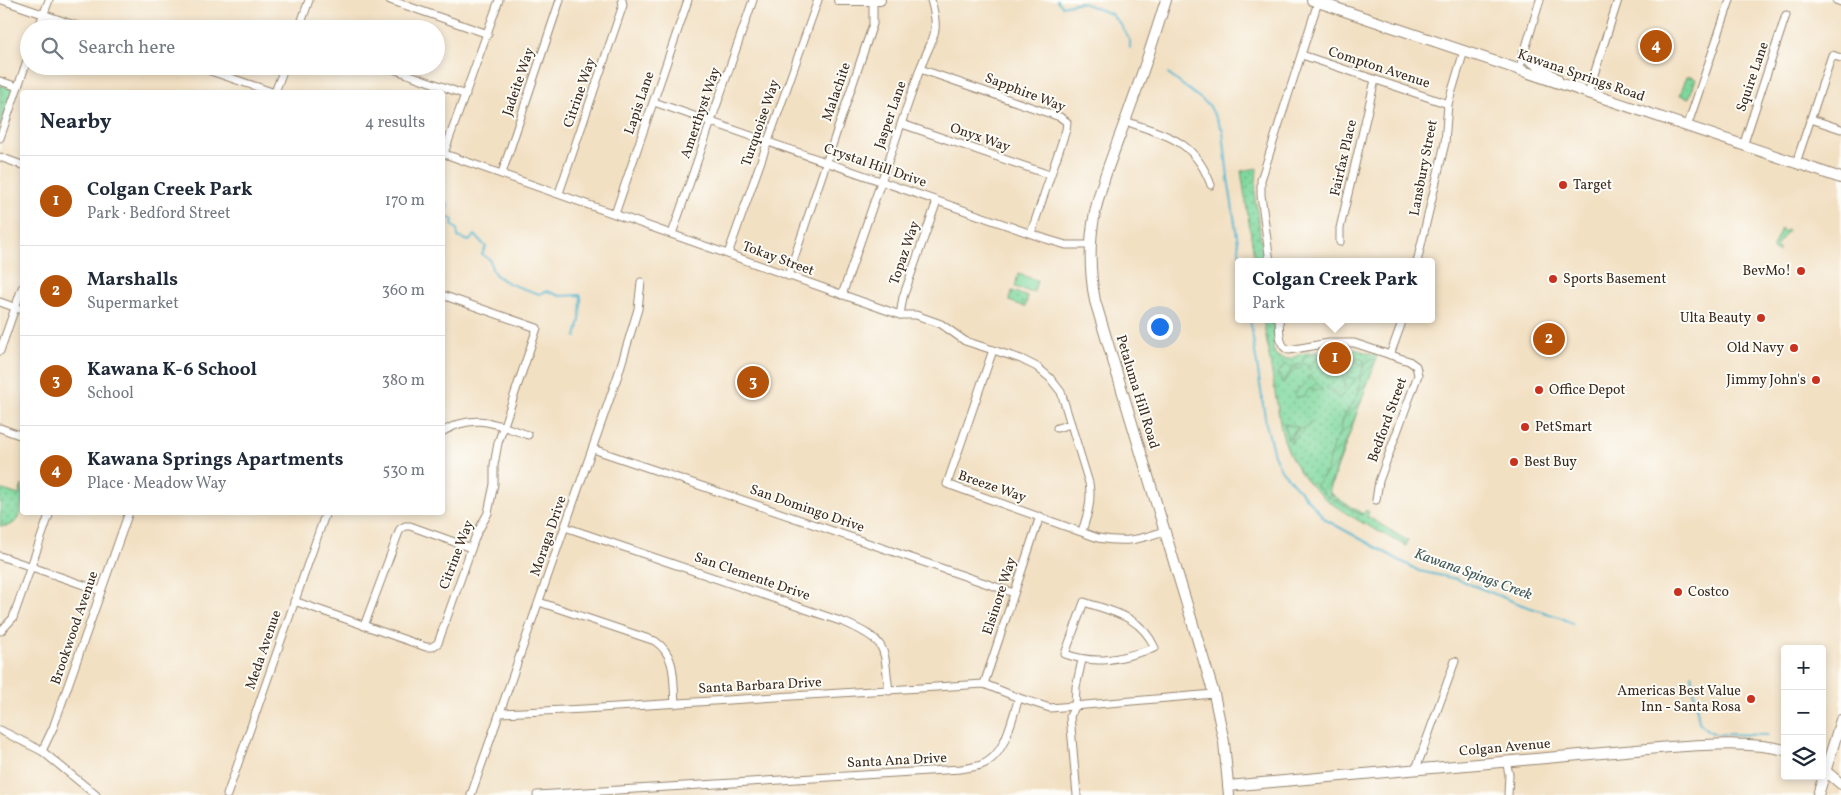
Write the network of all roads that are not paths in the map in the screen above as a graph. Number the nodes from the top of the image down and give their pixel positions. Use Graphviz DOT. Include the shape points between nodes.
graph roads {
  1 [pos="2,0"];
  2 [pos="49,0"];
  3 [pos="309,0"];
  4 [pos="390,0"];
  5 [pos="499,0"];
  6 [pos="560,0"];
  7 [pos="622,0"];
  8 [pos="688,0"];
  9 [pos="753,0"];
  10 [pos="818,0"];
  11 [pos="839,0"];
  12 [pos="877,0"];
  13 [pos="932,0"];
  14 [pos="1166,0"];
  15 [pos="1540,0"];
  16 [pos="1618,0"];
  17 [pos="1730,0"];
  18 [pos="1836,0"];
  19 [pos="1315,1"];
  20 [pos="1841,2"];
  21 [pos="43,14"];
  22 [pos="1786,15"];
  23 [pos="41,20"];
  24 [pos="60,20"];
  25 [pos="302,20"];
  26 [pos="488,34"];
  27 [pos="1464,51"];
  28 [pos="1524,53"];
  29 [pos="1302,55"];
  30 [pos="1841,58"];
  31 [pos="920,69"];
  32 [pos="1519,70"];
  33 [pos="22,75"];
  34 [pos="223,75"];
  35 [pos="281,75"];
  36 [pos="410,75"];
  37 [pos="0,80"];
  38 [pos="1375,80"];
  39 [pos="1566,86"];
  40 [pos="18,87"];
  41 [pos="268,90"];
  42 [pos="275,90"];
  43 [pos="1588,93"];
  44 [pos="466,95"];
  45 [pos="654,102"];
  46 [pos="1448,104"];
  47 [pos="1811,119"];
  48 [pos="1125,121"];
  49 [pos="712,123"];
  50 [pos="902,124"];
  51 [pos="1687,127"];
  52 [pos="1841,129"];
  53 [pos="0,138"];
  54 [pos="768,142"];
  55 [pos="1743,146"];
  56 [pos="445,148"];
  57 [pos="445,154"];
  58 [pos="0,157"];
  59 [pos="826,162"];
  60 [pos="1796,163"];
  61 [pos="20,164"];
  62 [pos="502,173"];
  63 [pos="1050,175"];
  64 [pos="1841,178"];
  65 [pos="882,182"];
  66 [pos="1211,185"];
  67 [pos="559,193"];
  68 [pos="936,201"];
  69 [pos="616,214"];
  70 [pos="1031,233"];
  71 [pos="672,234"];
  72 [pos="1340,242"];
  73 [pos="1090,245"];
  74 [pos="728,254"];
  75 [pos="1269,258"];
  76 [pos="1418,258"];
  77 [pos="788,276"];
  78 [pos="641,282"];
  79 [pos="842,295"];
  80 [pos="445,296"];
  81 [pos="0,302"];
  82 [pos="19,309"];
  83 [pos="900,315"];
  84 [pos="1279,323"];
  85 [pos="1402,323"];
  86 [pos="993,350"];
  87 [pos="0,351"];
  88 [pos="1390,355"];
  89 [pos="1071,424"];
  90 [pos="504,427"];
  91 [pos="0,428"];
  92 [pos="1057,428"];
  93 [pos="445,430"];
  94 [pos="20,435"];
  95 [pos="528,435"];
  96 [pos="593,449"];
  97 [pos="1376,500"];
  98 [pos="49,515"];
  99 [pos="128,515"];
  100 [pos="325,515"];
  101 [pos="1040,516"];
  102 [pos="565,527"];
  103 [pos="1082,531"];
  104 [pos="1164,531"];
  105 [pos="472,548"];
  106 [pos="0,556"];
  107 [pos="31,567"];
  108 [pos="101,591"];
  109 [pos="1014,593"];
  110 [pos="294,601"];
  111 [pos="539,602"];
  112 [pos="364,626"];
  113 [pos="1,631"];
  114 [pos="1082,660"];
  115 [pos="1455,661"];
  116 [pos="984,684"];
  117 [pos="889,691"];
  118 [pos="1214,694"];
  119 [pos="1019,698"];
  120 [pos="675,704"];
  121 [pos="1075,706"];
  122 [pos="500,712"];
  123 [pos="1841,720"];
  124 [pos="0,730"];
  125 [pos="1781,749"];
  126 [pos="42,751"];
  127 [pos="1506,761"];
  128 [pos="1826,763"];
  129 [pos="1416,769"];
  130 [pos="1826,771"];
  131 [pos="1821,780"];
  132 [pos="1841,784"];
  133 [pos="1228,791"];
  134 [pos="96,795"];
  135 [pos="227,795"];
  136 [pos="471,795"];
  137 [pos="537,795"];
  138 [pos="1076,795"];
  139 [pos="1508,795"];
  140 [pos="1818,795"];
  1 -- 21 [label="street"];
  2 -- 21 [label="street"];
  3 -- 25 [label="street"];
  4 -- 26 [label="street"];
  5 -- 26 [label="street"];
  6 -- 62 [label="street, Jadeite Way"];
  7 -- 67 [label="street, Citrine Way" via="623,5"];
  8 -- 45 [label="street, Lapis Lane"];
  9 -- 49 [label="street, Amerthyst Way"];
  10 -- 54 [label="street, Turquoise Way"];
  11 -- 12 [label="main road"];
  12 -- 59 [label="street, Malachite" via="873,24"];
  13 -- 31 [label="street, Jasper Lane" via="936,28"];
  14 -- 48 [label="main road, Petaluma Hill Road"];
  15 -- 28 [label="street"];
  16 -- 43 [label="street"];
  17 -- 51 [label="street"];
  18 -- 20 [label="street"];
  19 -- 27 [label="main road, Kawana Springs Road"];
  19 -- 29 [label="street"];
  21 -- 23 [label="street"];
  21 -- 24 [label="street"];
  22 -- 55 [label="street, Squire Lane"];
  26 -- 44 [label="street"];
  27 -- 32 [label="main road, Kawana Springs Road"];
  27 -- 46 [label="street, Lansbury Street"];
  28 -- 32 [label="street"];
  28 -- 39 [label="main road"];
  29 -- 38 [label="street, Compton Avenue"];
  29 -- 75 [label="street" via="1261,180 1260,195"];
  30 -- 47 [label="street" via="1832,55"];
  31 -- 50 [label="street, Jasper Lane"];
  31 -- 63 [label="street, Sapphire Way" via="1064,119 1066,130"];
  32 -- 39 [label="main road, Kawana Springs Road"];
  33 -- 40 [label="street"];
  34 -- 41 [label="street"];
  35 -- 42 [label="street"];
  36 -- 44 [label="street"];
  37 -- 40 [label="street"];
  38 -- 46 [label="street, Compton Avenue"];
  38 -- 72 [label="street, Fairfax Place" via="1340,228"];
  39 -- 43 [label="main road, Kawana Springs Road"];
  40 -- 53 [label="street"];
  43 -- 51 [label="main road, Kawana Springs Road"];
  44 -- 56 [label="street"];
  45 -- 49 [label="street, Crystal Hill Drive"];
  45 -- 69 [label="street, Lapis Lane"];
  46 -- 76 [label="street, Lansbury Street" via="1445,143"];
  47 -- 52 [label="street"];
  47 -- 60 [label="street"];
  48 -- 66 [label="street" via="1188,147 1206,169"];
  48 -- 73 [label="main road, Petaluma Hill Road" via="1098,198"];
  49 -- 54 [label="street, Crystal Hill Drive"];
  49 -- 71 [label="street, Amerthyst Way"];
  50 -- 63 [label="street, Onyx Way"];
  50 -- 65 [label="street, Jasper Lane"];
  51 -- 55 [label="main road, Kawana Springs Road"];
  54 -- 59 [label="street, Crystal Hill Drive"];
  54 -- 74 [label="street, Turquoise Way"];
  55 -- 60 [label="main road, Kawana Springs Road"];
  57 -- 62 [label="street, Tokay Street"];
  58 -- 61 [label="street"];
  59 -- 65 [label="street, Crystal Hill Drive"];
  59 -- 77 [label="street, Malachite"];
  60 -- 64 [label="main road, Kawana Springs Road"];
  62 -- 67 [label="street, Tokay Street"];
  63 -- 70 [label="street, Sapphire Way"];
  65 -- 68 [label="street, Crystal Hill Drive"];
  65 -- 79 [label="street, Jasper Lane"];
  67 -- 69 [label="street, Tokay Street"];
  68 -- 70 [label="street, Crystal Hill Drive"];
  68 -- 83 [label="street, Topaz Way" via="902,297"];
  69 -- 71 [label="street, Tokay Street"];
  70 -- 73 [label="street, Crystal Hill Drive" via="1066,244"];
  71 -- 74 [label="street, Tokay Street"];
  73 -- 104 [label="main road, Petaluma Hill Road" via="1095,301"];
  74 -- 77 [label="street, Tokay Street"];
  77 -- 79 [label="street, Tokay Street"];
  78 -- 96 [label="street, Moraga Drive" via="635,322"];
  79 -- 83 [label="street, Tokay Street"];
  80 -- 90 [label="street, Citrine Way" via="537,328"];
  81 -- 82 [label="street"];
  82 -- 87 [label="street"];
  83 -- 86 [label="street, Tokay Street" via="929,319 965,341"];
  84 -- 88 [label="street, Bedford Street" via="1282,345 1289,350 1341,342"];
  85 -- 88 [label="street"];
  86 -- 89 [label="street, Tokay Street" via="1037,366 1050,378 1061,392"];
  86 -- 101 [label="street, Breeze Way" via="947,484"];
  88 -- 97 [label="street, Bedford Street" via="1416,366 1418,376 1379,481"];
  89 -- 92 [label="street"];
  89 -- 103 [label="street, Tokay Street" via="1091,494"];
  90 -- 93 [label="street" via="475,420"];
  90 -- 95 [label="street"];
  90 -- 105 [label="street, Citrine Way" via="496,452 488,513"];
  91 -- 94 [label="street"];
  96 -- 102 [label="street, Moraga Drive"];
  96 -- 109 [label="street, San Domingo Drive"];
  98 -- 107 [label="street"];
  99 -- 108 [label="street, Brookwood Avenue"];
  100 -- 110 [label="street, Meda Avenue"];
  101 -- 103 [label="street, Breeze Way"];
  101 -- 109 [label="street, Elsinore Way"];
  102 -- 111 [label="street, Moraga Drive"];
  102 -- 117 [label="street, San Clemente Drive" via="863,630 878,640 885,652"];
  103 -- 104 [label="street, Breeze Way" via="1098,538 1130,541"];
  104 -- 118 [label="main road, Petaluma Hill Road"];
  105 -- 112 [label="street, Citrine Way" via="438,643 426,647"];
  105 -- 112 [label="street" via="410,526 400,529"];
  106 -- 107 [label="street"];
  107 -- 108 [label="street"];
  107 -- 113 [label="street" via="13,618"];
  108 -- 126 [label="street, Brookwood Avenue"];
  109 -- 116 [label="street, Elsinore Way"];
  110 -- 112 [label="street, Citrine Way"];
  110 -- 135 [label="street, Meda Avenue"];
  111 -- 120 [label="street" via="655,641 663,647 672,666"];
  111 -- 122 [label="street, Moraga Drive"];
  114 -- 114 [label="street" via="1122,658 1155,648 1149,635 1137,623 1084,602 1065,654"];
  114 -- 121 [label="street"];
  115 -- 129 [label="street"];
  116 -- 117 [label="street, Santa Barbara Drive"];
  116 -- 119 [label="street, Santa Barbara Drive"];
  117 -- 120 [label="street, Santa Barbara Drive"];
  118 -- 121 [label="street"];
  118 -- 133 [label="main road, Petaluma Hill Road" via="1224,742"];
  119 -- 121 [label="street" via="1050,708"];
  119 -- 137 [label="street, Santa Ana Drive" via="1005,740 995,755 982,765 961,769"];
  120 -- 122 [label="street, Santa Barbara Drive"];
  121 -- 138 [label="street" via="1070,716"];
  122 -- 136 [label="street, Moraga Drive"];
  123 -- 128 [label="main road"];
  124 -- 126 [label="street"];
  125 -- 127 [label="main road, Colgan Avenue" via="1736,745 1683,746"];
  126 -- 134 [label="street"];
  127 -- 129 [label="main road, Colgan Avenue"];
  127 -- 139 [label="street" via="1510,774"];
  129 -- 133 [label="main road, Colgan Avenue"];
  130 -- 132 [label="main road"];
  131 -- 140 [label="main road"];
}
